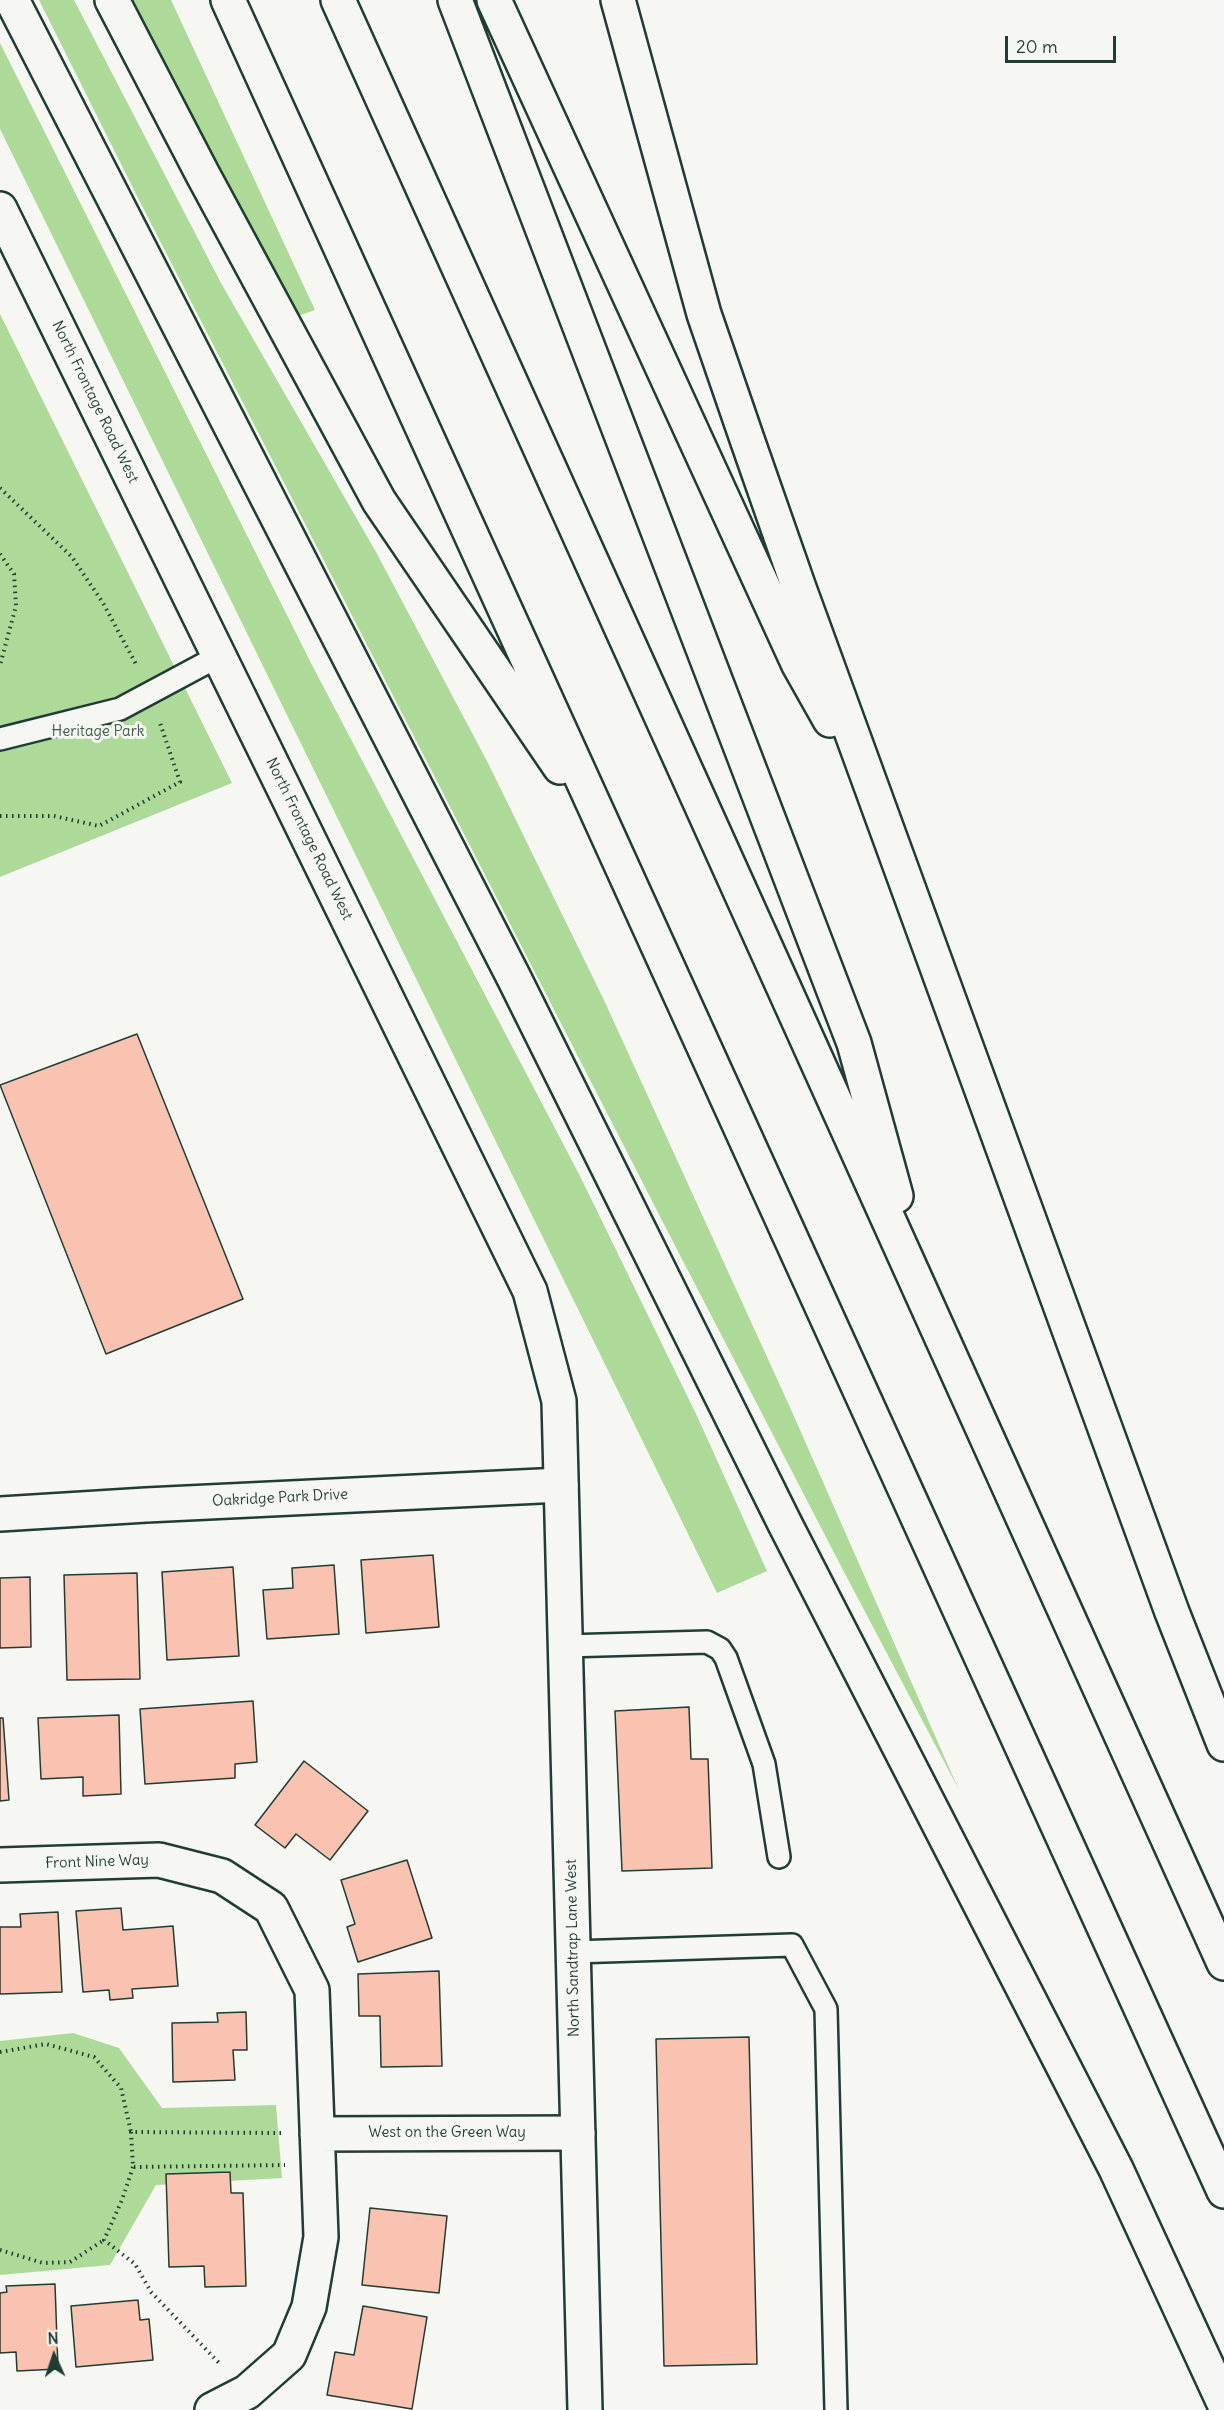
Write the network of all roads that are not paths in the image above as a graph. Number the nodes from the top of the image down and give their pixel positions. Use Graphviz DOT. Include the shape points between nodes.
graph roads {
  1 [pos="12,0"];
  2 [pos="112,0"];
  3 [pos="228,0"];
  4 [pos="338,0"];
  5 [pos="455,0"];
  6 [pos="494,0"];
  7 [pos="618,0"];
  8 [pos="0,209"];
  9 [pos="219,656"];
  10 [pos="0,739"];
  11 [pos="875,799"];
  12 [pos="611,843"];
  13 [pos="925,1299"];
  14 [pos="561,1485"];
  15 [pos="0,1514"];
  16 [pos="565,1646"];
  17 [pos="1224,1744"];
  18 [pos="779,1857"];
  19 [pos="0,1865"];
  20 [pos="573,1952"];
  21 [pos="1224,1963"];
  22 [pos="578,2133"];
  23 [pos="318,2149"];
  24 [pos="1224,2191"];
  25 [pos="253,2401"];
  26 [pos="1224,2403"];
  27 [pos="212,2410"];
  28 [pos="585,2410"];
  29 [pos="836,2410"];
  1 -- 26 [label="main road" via="514,978 785,1524 1116,2169"];
  2 -- 12 [label="main road" via="379,501"];
  3 -- 12 [label="main road"];
  4 -- 13 [label="main road"];
  5 -- 13 [label="main road" via="854,1043"];
  6 -- 11 [label="main road" via="799,665"];
  7 -- 11 [label="main road" via="704,314"];
  8 -- 9 [label="main road, North Frontage Road West"];
  9 -- 10 [label="lane" via="120,709"];
  9 -- 14 [label="main road, North Frontage Road West" via="530,1291 559,1401"];
  11 -- 17 [label="main road"];
  12 -- 24 [label="main road"];
  13 -- 21 [label="main road"];
  14 -- 15 [label="main road, Oakridge Park Drive"];
  14 -- 16 [label="main road, North Sandtrap Lane West"];
  16 -- 18 [label="lane" via="707,1642 720,1649 764,1764"];
  16 -- 20 [label="main road, North Sandtrap Lane West"];
  19 -- 23 [label="main road, Front Nine Way" via="159,1860 222,1876 271,1908 312,1990"];
  20 -- 22 [label="main road, North Sandtrap Lane West"];
  20 -- 29 [label="lane" via="792,1945 826,2010"];
  22 -- 23 [label="main road, West on the Green Way"];
  22 -- 28 [label="main road, North Sandtrap Lane West"];
  23 -- 25 [label="main road, Front Nine Way" via="321,2237 309,2307 289,2355"];
  25 -- 27 [label="main road, Front Nine Way"];
}
